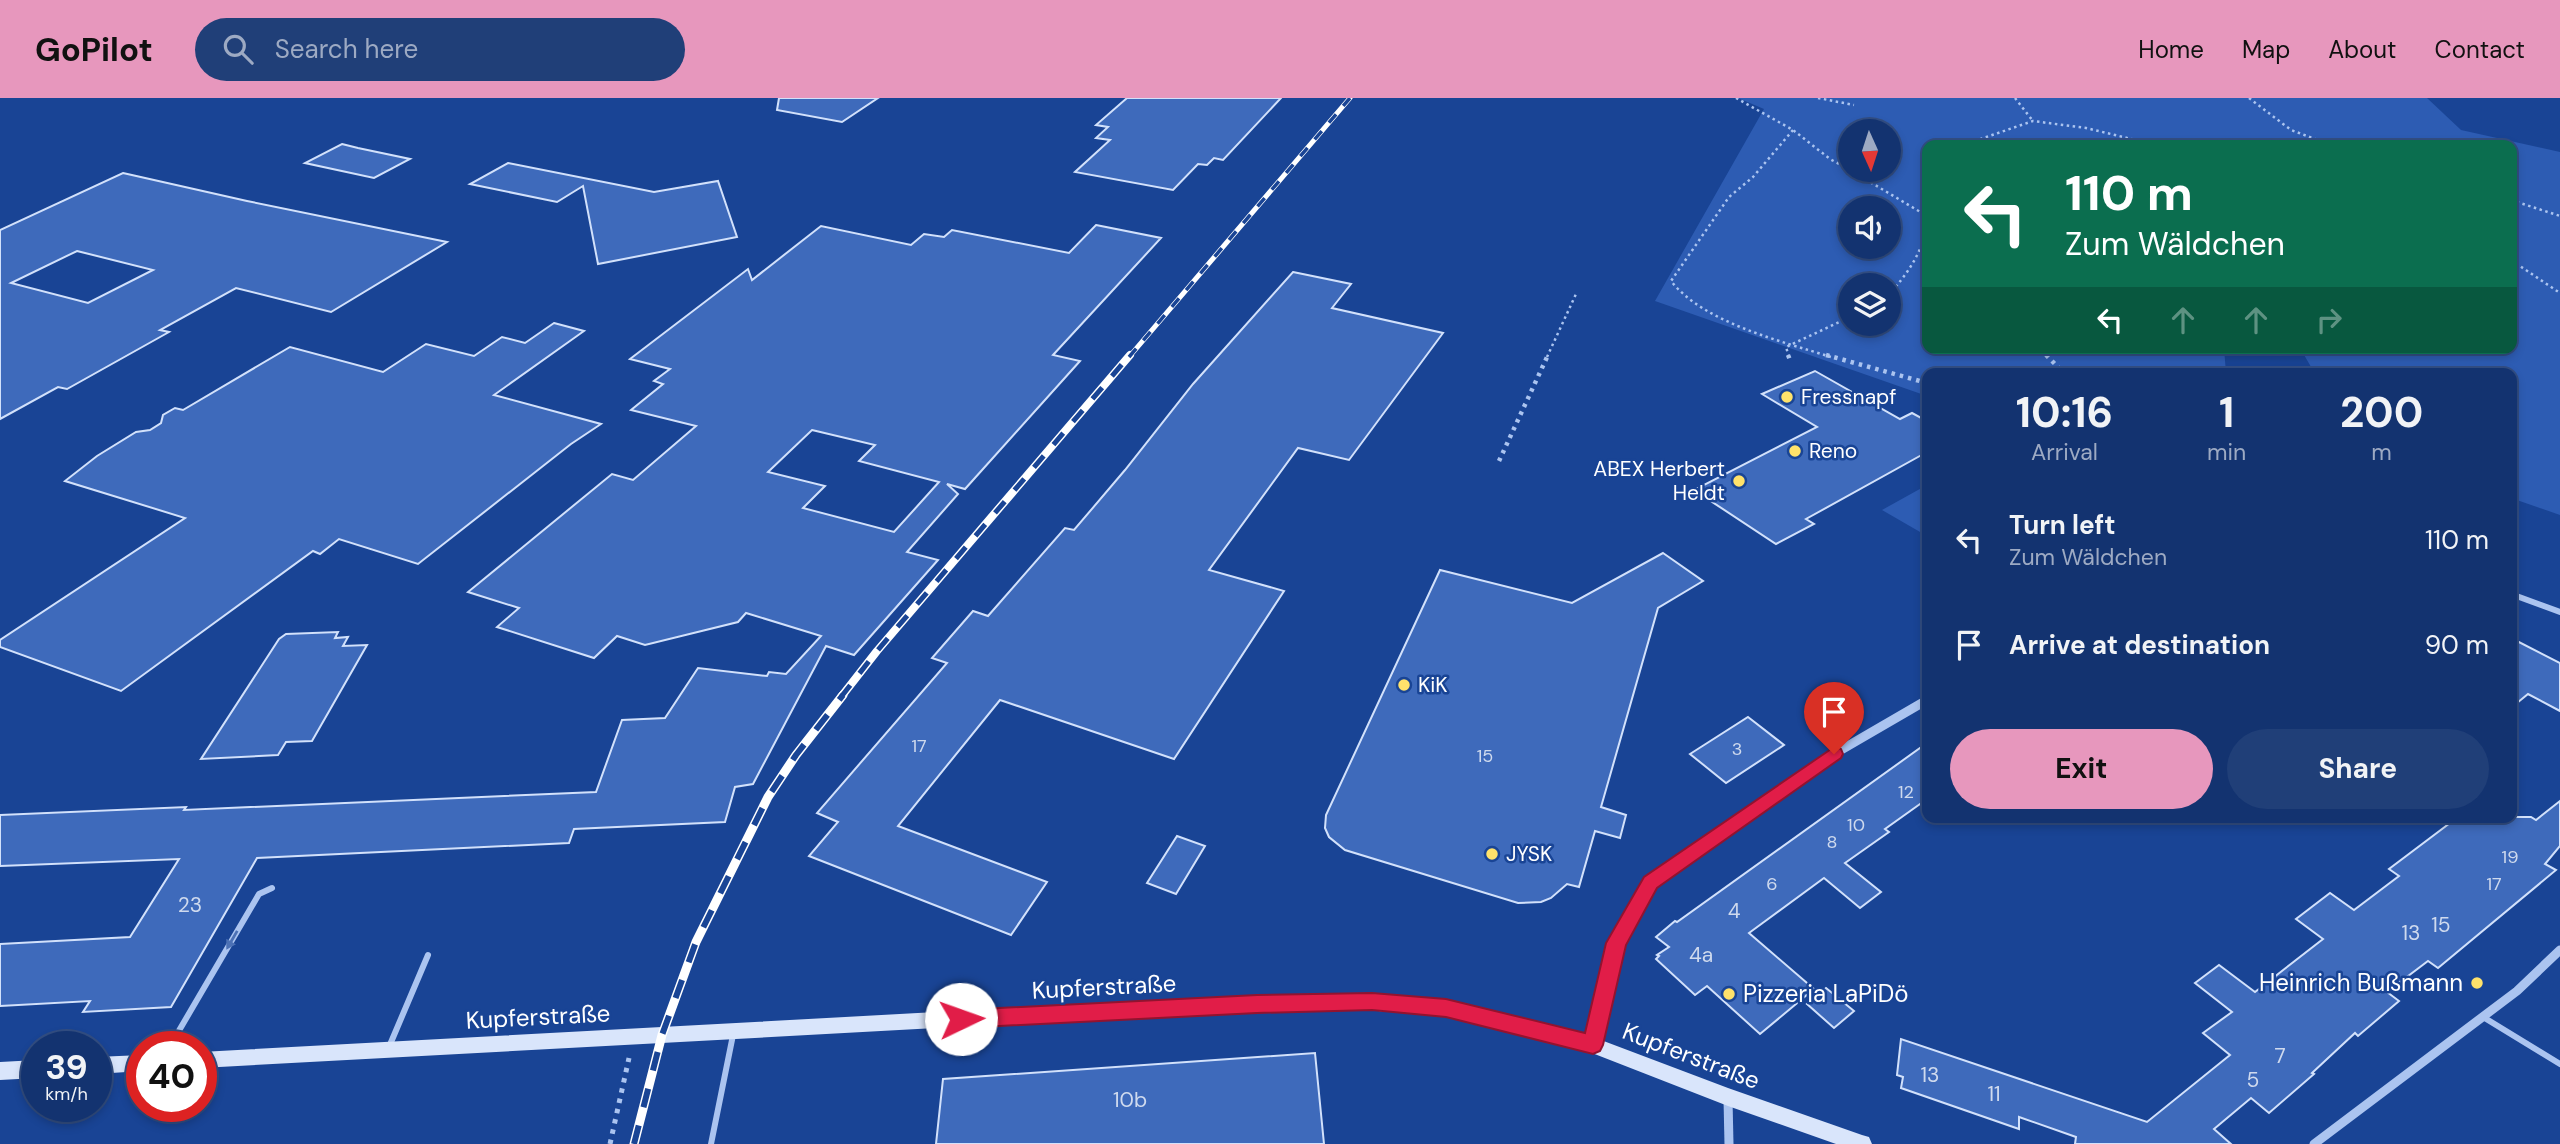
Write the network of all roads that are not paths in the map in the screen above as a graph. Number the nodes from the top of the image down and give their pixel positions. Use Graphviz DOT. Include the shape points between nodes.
graph roads {
  1 [pos="2517,596"];
  2 [pos="2560,612"];
  3 [pos="1922,703"];
  4 [pos="272,888"];
  5 [pos="2560,950"];
  6 [pos="428,955"];
  7 [pos="2483,1017"];
  8 [pos="179,1031"];
  9 [pos="734,1032"];
  10 [pos="1593,1045"];
  11 [pos="387,1050"];
  12 [pos="217,1059"];
  13 [pos="2560,1064"];
  14 [pos="21,1070"];
  15 [pos="0,1071"];
  16 [pos="1728,1097"];
  17 [pos="711,1144"];
  18 [pos="1729,1144"];
  19 [pos="1862,1144"];
  20 [pos="2314,1144"];
  1 -- 2 [label="street"];
  3 -- 10 [label="street" via="1834,754 1650,882 1616,943"];
  4 -- 8 [label="lane, one-way" via="259,894"];
  5 -- 7 [label="street"];
  6 -- 11 [label="lane"];
  7 -- 13 [label="lane"];
  7 -- 20 [label="street"];
  9 -- 10 [label="street, Kupferstraße" via="1351,1001 1446,1008"];
  9 -- 11 [label="street, Kupferstraße"];
  9 -- 17 [label="lane"];
  10 -- 16 [label="street, Kupferstraße"];
  11 -- 12 [label="street, Kupferstraße"];
  14 -- 15 [label="street"];
  16 -- 18 [label="street"];
  16 -- 19 [label="street, Kupferstraße"];
}
